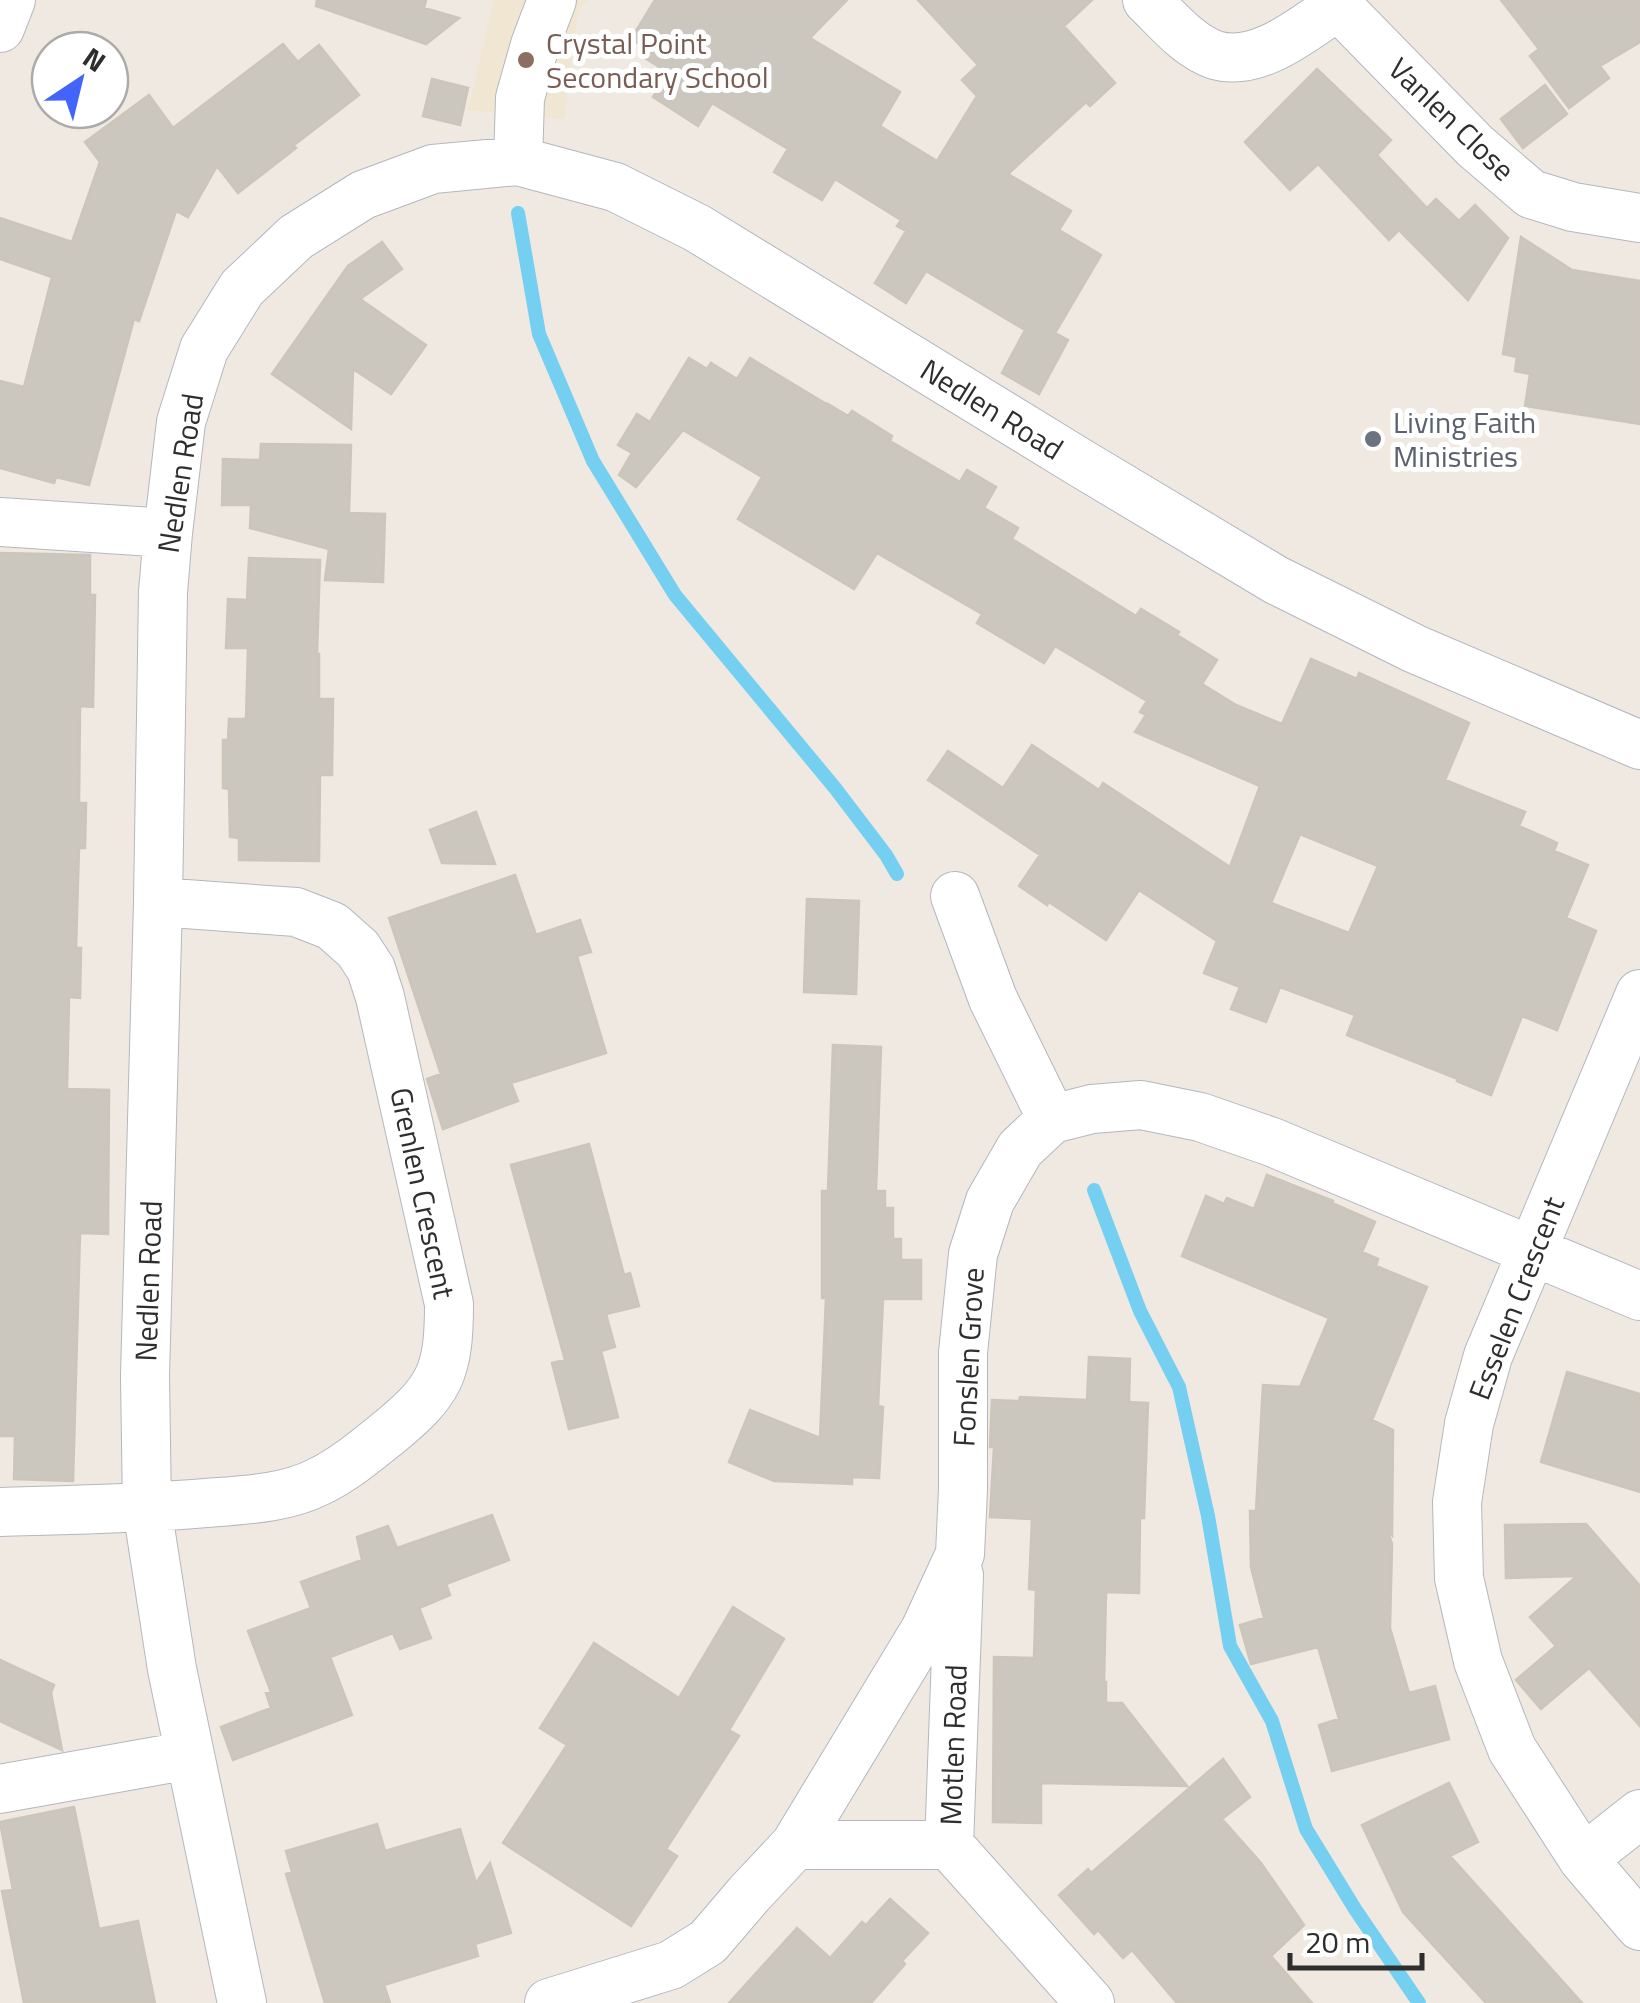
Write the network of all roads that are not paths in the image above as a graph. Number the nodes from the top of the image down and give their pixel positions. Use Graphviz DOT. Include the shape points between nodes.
graph roads {
  1 [pos="11,0"];
  2 [pos="552,0"];
  3 [pos="1147,0"];
  4 [pos="1339,3"];
  5 [pos="0,28"];
  6 [pos="518,161"];
  7 [pos="1640,218"];
  8 [pos="0,522"];
  9 [pos="168,533"];
  10 [pos="1640,745"];
  11 [pos="955,896"];
  12 [pos="158,902"];
  13 [pos="1640,994"];
  14 [pos="1052,1119"];
  15 [pos="1532,1252"];
  16 [pos="1640,1296"];
  17 [pos="147,1508"];
  18 [pos="0,1512"];
  19 [pos="960,1554"];
  20 [pos="190,1755"];
  21 [pos="0,1790"];
  22 [pos="1640,1814"];
  23 [pos="796,1845"];
  24 [pos="950,1845"];
  25 [pos="1583,1859"];
  26 [pos="1640,1926"];
  27 [pos="676,1984"];
  28 [pos="242,2003"];
  29 [pos="549,2003"];
  30 [pos="1090,2003"];
  1 -- 5 [label="street"];
  2 -- 6 [label="street" via="520,98"];
  3 -- 4 [label="street, Vanlen Close" via="1190,40 1216,55 1239,56 1270,50"];
  4 -- 7 [label="street, Vanlen Close" via="1474,146 1531,194"];
  6 -- 9 [label="street, Nedlen Road" via="433,169 364,195 296,237 242,288 204,349 181,422"];
  6 -- 10 [label="street, Nedlen Road" via="615,187 697,228 1276,580 1416,649"];
  8 -- 9 [label="street"];
  9 -- 12 [label="street, Nedlen Road"];
  11 -- 14 [label="street" via="993,999"];
  12 -- 17 [label="street, Nedlen Road"];
  12 -- 17 [label="street, Grenlen Crescent" via="296,912 332,926 371,968 449,1304 449,1341 441,1376 416,1410 317,1482 271,1496"];
  13 -- 15 [label="street, Esselen Crescent"];
  14 -- 15 [label="street" via="1141,1105 1200,1117"];
  14 -- 19 [label="street, Fonslen Grove" via="1020,1149 990,1200 973,1254"];
  15 -- 16 [label="street"];
  15 -- 25 [label="street, Esselen Crescent" via="1488,1356 1469,1424 1457,1502 1460,1578 1478,1661 1512,1748"];
  17 -- 18 [label="street, Grenlen Crescent"];
  17 -- 20 [label="street, Nedlen Road"];
  19 -- 23 [label="street, Fonslen Grove" via="925,1630"];
  19 -- 24 [label="street, Motlen Road"];
  20 -- 21 [label="street"];
  20 -- 28 [label="street, Nedlen Road"];
  22 -- 25 [label="street"];
  23 -- 24 [label="street"];
  23 -- 27 [label="street, Fonslen Grove"];
  24 -- 30 [label="street, Motlen Road"];
  25 -- 26 [label="street, Esselen Crescent"];
  27 -- 29 [label="street, Fonslen Grove"];
}
